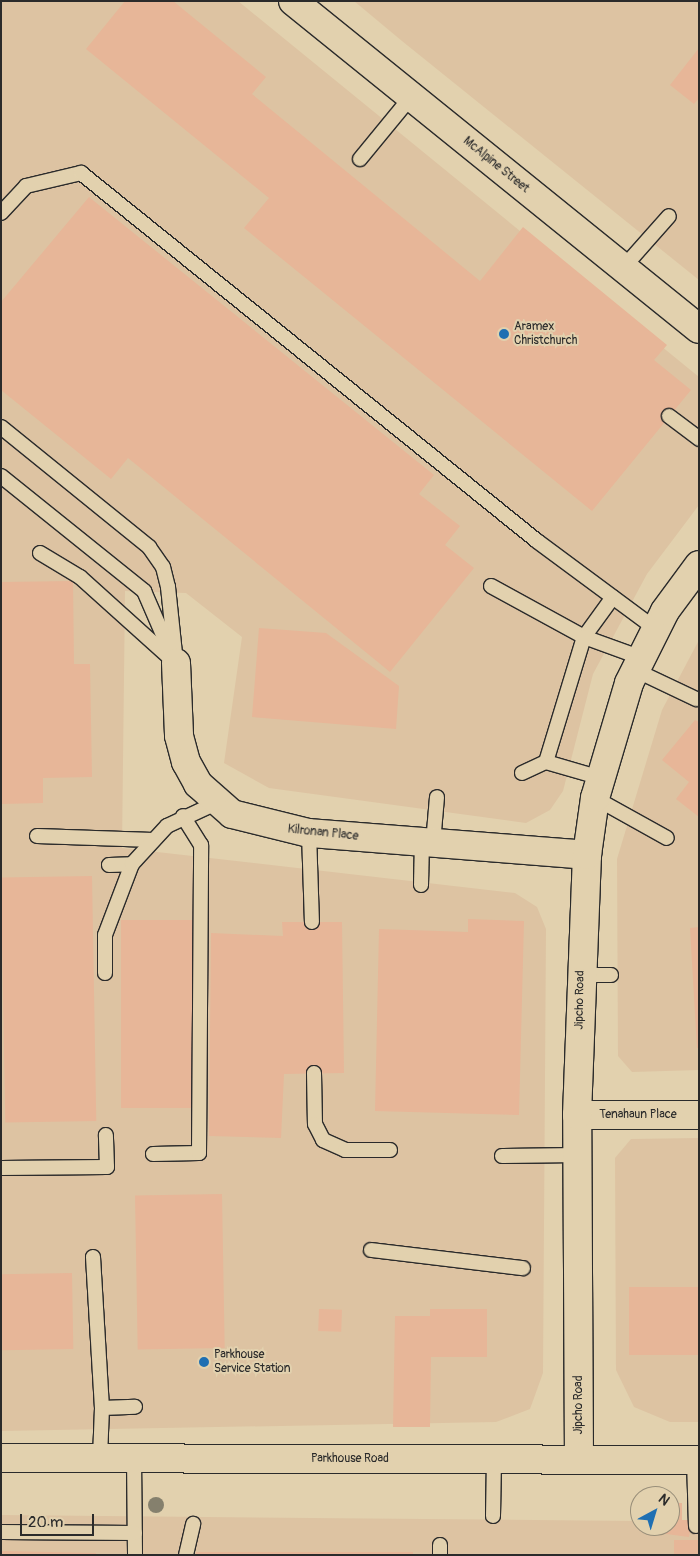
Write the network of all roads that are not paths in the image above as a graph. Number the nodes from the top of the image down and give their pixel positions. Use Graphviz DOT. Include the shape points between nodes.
graph roads {
  1 [pos="293,1"];
  2 [pos="411,97"];
  3 [pos="360,159"];
  4 [pos="1,213"];
  5 [pos="669,216"];
  6 [pos="623,268"];
  7 [pos="699,329"];
  8 [pos="670,416"];
  9 [pos="1,427"];
  10 [pos="699,439"];
  11 [pos="1,476"];
  12 [pos="40,553"];
  13 [pos="699,566"];
  14 [pos="491,586"];
  15 [pos="613,597"];
  16 [pos="656,629"];
  17 [pos="584,637"];
  18 [pos="176,663"];
  19 [pos="638,664"];
  20 [pos="696,699"];
  21 [pos="546,762"];
  22 [pos="522,773"];
  23 [pos="598,788"];
  24 [pos="438,796"];
  25 [pos="216,803"];
  26 [pos="183,816"];
  27 [pos="309,833"];
  28 [pos="37,836"];
  29 [pos="667,838"];
  30 [pos="153,840"];
  31 [pos="428,842"];
  32 [pos="587,856"];
  33 [pos="132,864"];
  34 [pos="109,865"];
  35 [pos="421,885"];
  36 [pos="312,922"];
  37 [pos="105,973"];
  38 [pos="580,975"];
  39 [pos="611,975"];
  40 [pos="314,1073"];
  41 [pos="577,1115"];
  42 [pos="699,1115"];
  43 [pos="106,1135"];
  44 [pos="390,1150"];
  45 [pos="153,1154"];
  46 [pos="578,1155"];
  47 [pos="502,1156"];
  48 [pos="1,1168"];
  49 [pos="371,1250"];
  50 [pos="93,1257"];
  51 [pos="523,1268"];
  52 [pos="135,1407"];
  53 [pos="102,1408"];
  54 [pos="1,1458"];
  55 [pos="100,1458"];
  56 [pos="134,1458"];
  57 [pos="494,1460"];
  58 [pos="580,1460"];
  59 [pos="696,1460"];
  60 [pos="493,1516"];
  61 [pos="193,1524"];
  62 [pos="696,1526"];
  63 [pos="1,1532"];
  64 [pos="135,1533"];
  65 [pos="135,1555"];
  66 [pos="186,1555"];
  1 -- 2 [label="street, McAlpine Street"];
  2 -- 3 [label="lane"];
  2 -- 6 [label="street, McAlpine Street"];
  4 -- 15 [label="lane" via="26,186 81,173 537,541"];
  5 -- 6 [label="lane"];
  6 -- 7 [label="street, McAlpine Street"];
  8 -- 10 [label="lane"];
  9 -- 18 [label="lane" via="149,547 163,568 168,587"];
  11 -- 18 [label="lane" via="144,591"];
  12 -- 18 [label="lane" via="80,577"];
  13 -- 16 [label="street, Jipcho Road"];
  14 -- 17 [label="lane"];
  15 -- 16 [label="lane"];
  15 -- 17 [label="lane"];
  16 -- 19 [label="street, Jipcho Road"];
  17 -- 19 [label="lane"];
  17 -- 21 [label="lane"];
  18 -- 25 [label="street, Kilronan Place" via="179,736 186,762 198,784"];
  19 -- 20 [label="lane"];
  19 -- 23 [label="street, Jipcho Road"];
  21 -- 22 [label="lane"];
  21 -- 23 [label="lane"];
  23 -- 29 [label="lane"];
  23 -- 32 [label="street, Jipcho Road"];
  24 -- 31 [label="lane"];
  25 -- 26 [label="lane"];
  25 -- 27 [label="street, Kilronan Place" via="254,822"];
  26 -- 30 [label="lane"];
  26 -- 45 [label="lane" via="202,845 199,1152"];
  27 -- 31 [label="street, Kilronan Place"];
  27 -- 36 [label="lane"];
  28 -- 30 [label="lane"];
  30 -- 33 [label="lane"];
  31 -- 32 [label="street, Kilronan Place"];
  31 -- 35 [label="lane"];
  32 -- 38 [label="street, Jipcho Road"];
  33 -- 34 [label="lane"];
  33 -- 37 [label="lane" via="105,935"];
  38 -- 39 [label="lane"];
  38 -- 41 [label="street, Jipcho Road"];
  40 -- 44 [label="lane" via="315,1124 323,1140 345,1150"];
  41 -- 42 [label="street, Tenahaun Place"];
  41 -- 46 [label="street, Jipcho Road"];
  43 -- 48 [label="lane" via="107,1167"];
  46 -- 47 [label="lane"];
  46 -- 58 [label="street, Jipcho Road"];
  49 -- 51 [label="lane"];
  50 -- 53 [label="lane"];
  52 -- 53 [label="lane"];
  53 -- 55 [label="lane"];
  54 -- 55 [label="street, Parkhouse Road"];
  55 -- 56 [label="street, Parkhouse Road"];
  56 -- 57 [label="street, Parkhouse Road"];
  56 -- 64 [label="lane"];
  57 -- 58 [label="street, Parkhouse Road"];
  57 -- 60 [label="lane"];
  58 -- 59 [label="street, Parkhouse Road"];
  59 -- 62 [label="lane"];
  61 -- 66 [label="lane"];
  63 -- 64 [label="lane"];
  64 -- 65 [label="lane"];
}
